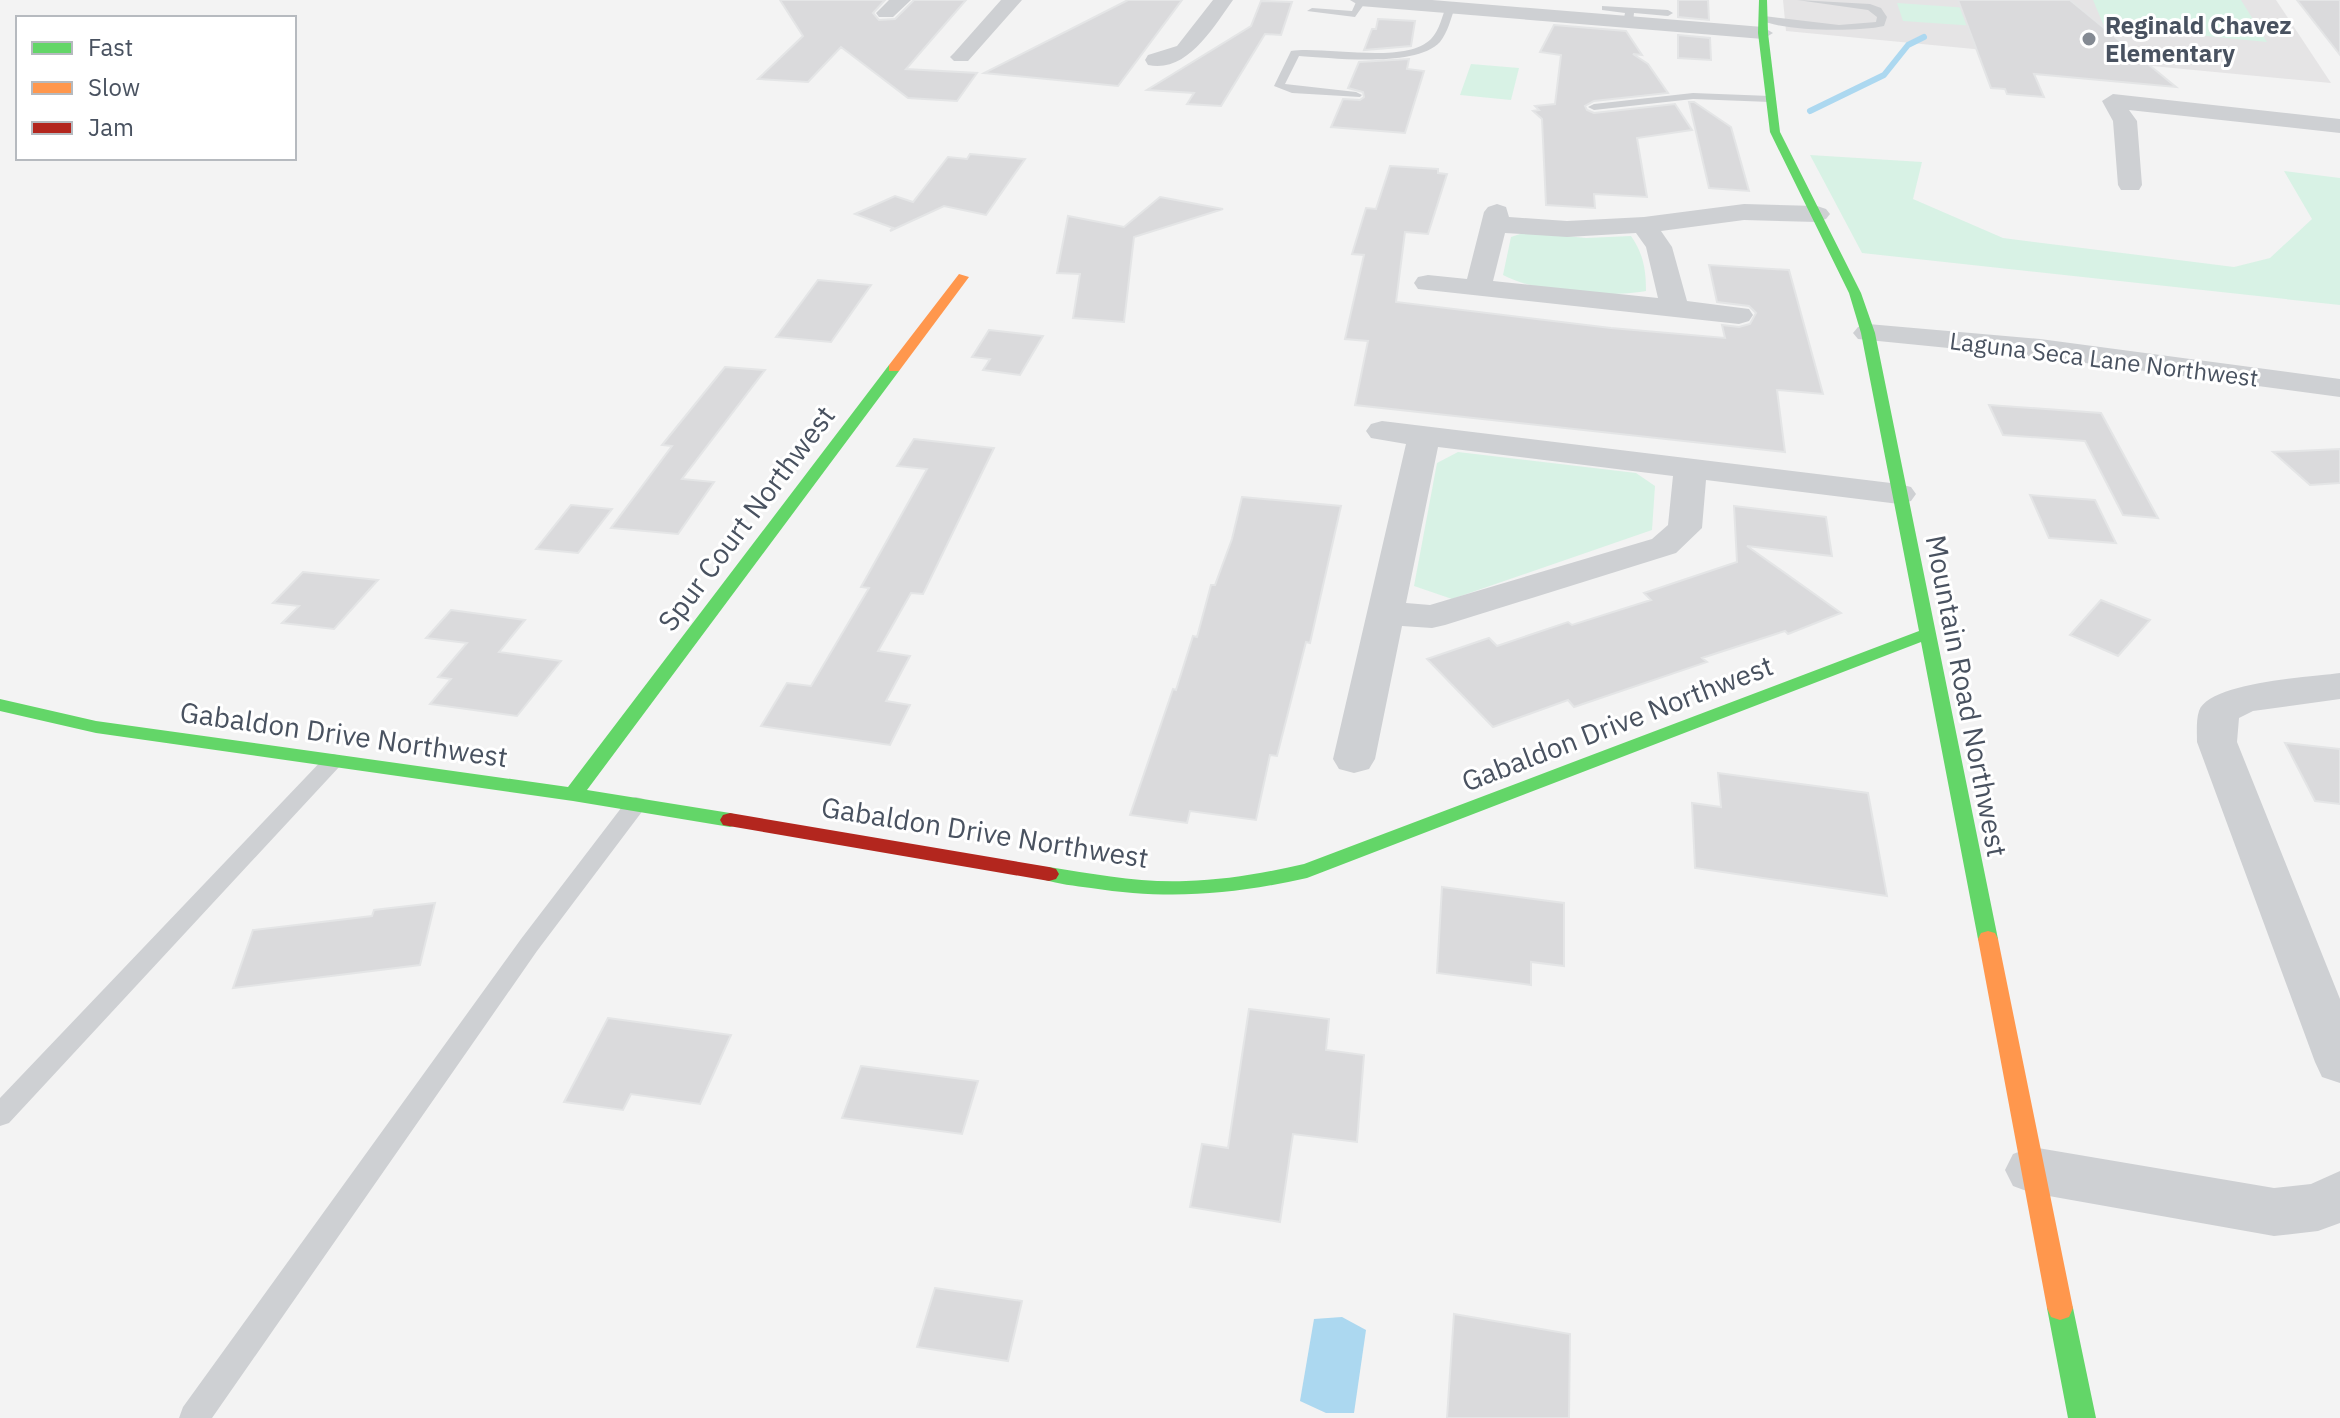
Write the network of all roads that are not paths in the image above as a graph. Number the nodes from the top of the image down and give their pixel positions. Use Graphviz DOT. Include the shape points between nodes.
graph roads {
  1 [pos="1012,0"];
  2 [pos="1223,0"];
  3 [pos="1361,0"];
  4 [pos="1802,0"];
  5 [pos="1424,2"];
  6 [pos="1450,7"];
  7 [pos="1605,8"];
  8 [pos="1312,11"];
  9 [pos="1668,13"];
  10 [pos="1629,16"];
  11 [pos="1763,17"];
  12 [pos="961,57"];
  13 [pos="1156,60"];
  14 [pos="1356,95"];
  15 [pos="1770,99"];
  16 [pos="1594,107"];
  17 [pos="2340,126"];
  18 [pos="2130,185"];
  19 [pos="1817,214"];
  20 [pos="1644,225"];
  21 [pos="963,277"];
  22 [pos="1428,283"];
  23 [pos="1478,288"];
  24 [pos="1674,307"];
  25 [pos="1739,315"];
  26 [pos="1868,333"];
  27 [pos="2340,388"];
  28 [pos="1382,431"];
  29 [pos="1424,436"];
  30 [pos="1690,468"];
  31 [pos="1899,494"];
  32 [pos="1386,613"];
  33 [pos="1927,634"];
  34 [pos="2340,686"];
  35 [pos="0,705"];
  36 [pos="1354,759"];
  37 [pos="333,761"];
  38 [pos="573,794"];
  39 [pos="636,804"];
  40 [pos="2340,1062"];
  41 [pos="0,1115"];
  42 [pos="2032,1170"];
  43 [pos="2340,1195"];
  44 [pos="194,1418"];
  45 [pos="2082,1418"];
  1 -- 12 [label="street"];
  2 -- 13 [label="street" via="1184,50"];
  3 -- 5 [label="street"];
  3 -- 8 [label="lane" via="1355,14"];
  4 -- 11 [label="lane" via="1870,7 1882,17 1880,24 1857,26"];
  5 -- 6 [label="street"];
  6 -- 10 [label="street"];
  6 -- 14 [label="lane" via="1430,46 1380,56 1295,53 1279,86"];
  7 -- 10 [label="lane"];
  9 -- 10 [label="lane"];
  10 -- 11 [label="street"];
  11 -- 15 [label="street, Mountain Road Northwest"];
  15 -- 16 [label="lane" via="1693,96"];
  15 -- 19 [label="street, Mountain Road Northwest" via="1775,132"];
  17 -- 18 [label="street" via="2113,101 2125,121"];
  19 -- 20 [label="street" via="1744,212"];
  19 -- 26 [label="street, Mountain Road Northwest"];
  20 -- 23 [label="street" via="1567,229 1496,218"];
  20 -- 24 [label="street" via="1659,247"];
  21 -- 38 [label="street, Spur Court Northwest"];
  22 -- 23 [label="street"];
  23 -- 24 [label="street"];
  24 -- 25 [label="street"];
  26 -- 27 [label="street, Laguna Seca Lane Northwest" via="2040,348"];
  26 -- 31 [label="street, Mountain Road Northwest"];
  28 -- 29 [label="street"];
  29 -- 30 [label="street"];
  29 -- 32 [label="street"];
  30 -- 31 [label="street"];
  30 -- 32 [label="street" via="1685,528 1664,546 1432,617"];
  31 -- 33 [label="street, Mountain Road Northwest"];
  32 -- 36 [label="street"];
  33 -- 39 [label="street, Gabaldon Drive Northwest" via="1307,871 1246,884 1183,889 1110,884"];
  33 -- 42 [label="street, Mountain Road Northwest"];
  34 -- 40 [label="street" via="2244,699 2219,711 2217,742"];
  35 -- 37 [label="street, Gabaldon Drive Northwest" via="96,727"];
  37 -- 38 [label="street, Gabaldon Drive Northwest"];
  37 -- 41 [label="lane"];
  38 -- 39 [label="street, Gabaldon Drive Northwest"];
  39 -- 44 [label="lane" via="529,945"];
  42 -- 43 [label="street" via="2274,1212 2318,1207"];
  42 -- 45 [label="street, Mountain Road Northwest"];
}
